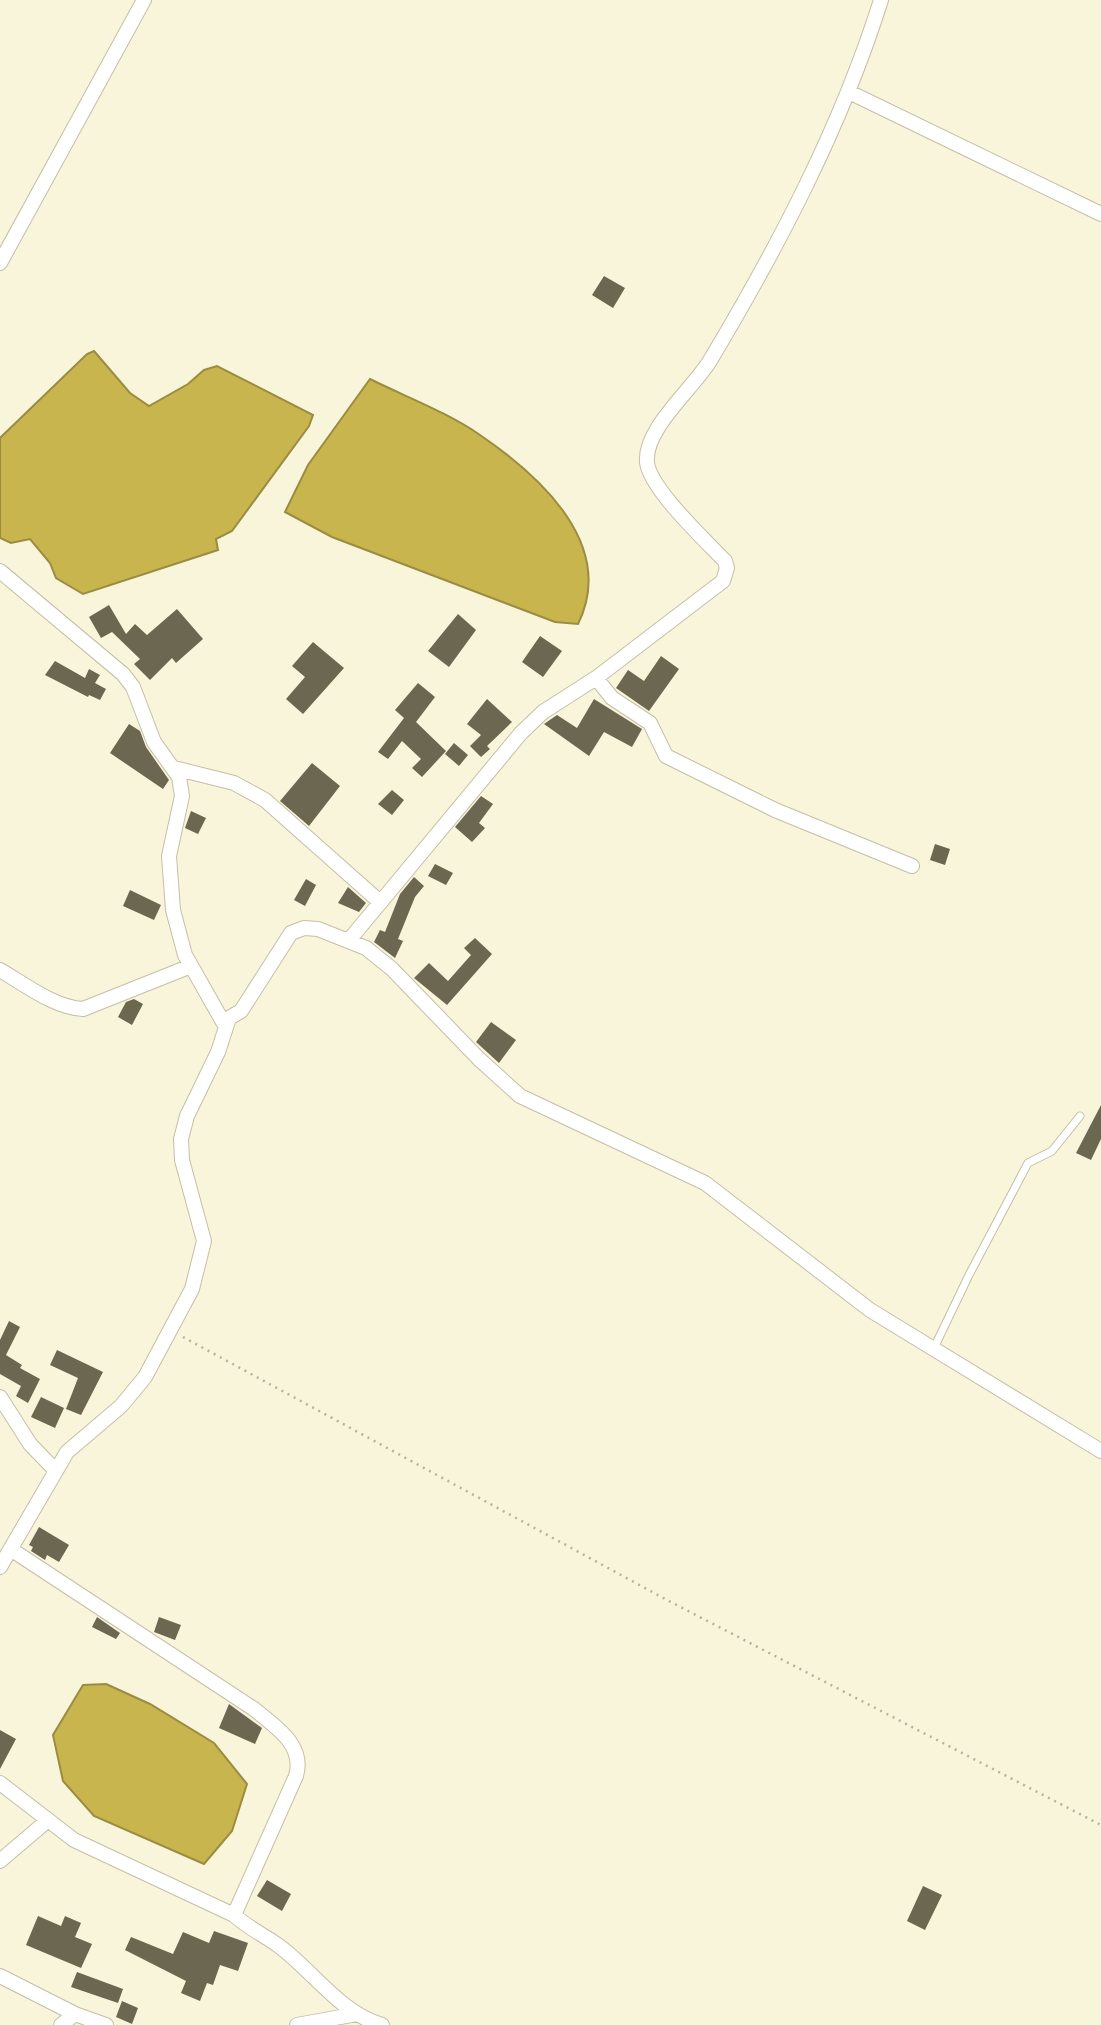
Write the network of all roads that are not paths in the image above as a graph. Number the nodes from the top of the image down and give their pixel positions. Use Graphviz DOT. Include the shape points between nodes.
graph roads {
  1 [pos="144,0"];
  2 [pos="881,0"];
  3 [pos="849,92"];
  4 [pos="1101,214"];
  5 [pos="0,263"];
  6 [pos="0,570"];
  7 [pos="596,678"];
  8 [pos="174,768"];
  9 [pos="912,866"];
  10 [pos="380,902"];
  11 [pos="350,939"];
  12 [pos="191,966"];
  13 [pos="0,971"];
  14 [pos="229,1018"];
  15 [pos="1080,1116"];
  16 [pos="933,1350"];
  17 [pos="0,1397"];
  18 [pos="1101,1451"];
  19 [pos="54,1469"];
  20 [pos="12,1550"];
  21 [pos="0,1567"];
  22 [pos="0,1783"];
  23 [pos="47,1821"];
  24 [pos="0,1861"];
  25 [pos="234,1915"];
  26 [pos="0,1976"];
  27 [pos="75,2014"];
  28 [pos="357,2014"];
  29 [pos="61,2025"];
  30 [pos="106,2025"];
  31 [pos="297,2025"];
  32 [pos="382,2025"];
  1 -- 5 [label="street"];
  2 -- 3 [label="street"];
  3 -- 4 [label="street"];
  3 -- 7 [label="street" via="822,156 749,296 708,364 669,412 649,450 647,461 659,487 724,561 726,575 715,589"];
  6 -- 8 [label="street" via="123,674 133,687 154,741"];
  7 -- 9 [label="street" via="612,698 650,723 666,756 775,810"];
  7 -- 10 [label="street" via="543,712 521,733"];
  8 -- 10 [label="street" via="248,789 265,800"];
  8 -- 12 [label="street" via="182,796 172,839 170,883 178,934"];
  10 -- 11 [label="street"];
  11 -- 14 [label="street" via="318,929 291,933 246,1003"];
  11 -- 16 [label="street" via="392,969 520,1096 705,1183 820,1275"];
  12 -- 13 [label="street" via="83,1009 48,998"];
  12 -- 14 [label="street" via="223,1022"];
  14 -- 19 [label="street" via="181,1139 182,1160 202,1233 203,1252 192,1289 132,1395 80,1438"];
  15 -- 16 [label="lane" via="1052,1151 1028,1163"];
  16 -- 18 [label="street"];
  17 -- 19 [label="street" via="30,1444"];
  19 -- 20 [label="street"];
  20 -- 21 [label="street"];
  20 -- 25 [label="street" via="254,1709 298,1753 296,1776"];
  22 -- 23 [label="street"];
  23 -- 24 [label="street"];
  23 -- 25 [label="street" via="108,1858"];
  25 -- 28 [label="street" via="279,1946"];
  26 -- 27 [label="street"];
  27 -- 29 [label="street"];
  27 -- 30 [label="street"];
  28 -- 31 [label="street"];
  28 -- 32 [label="street"];
}
